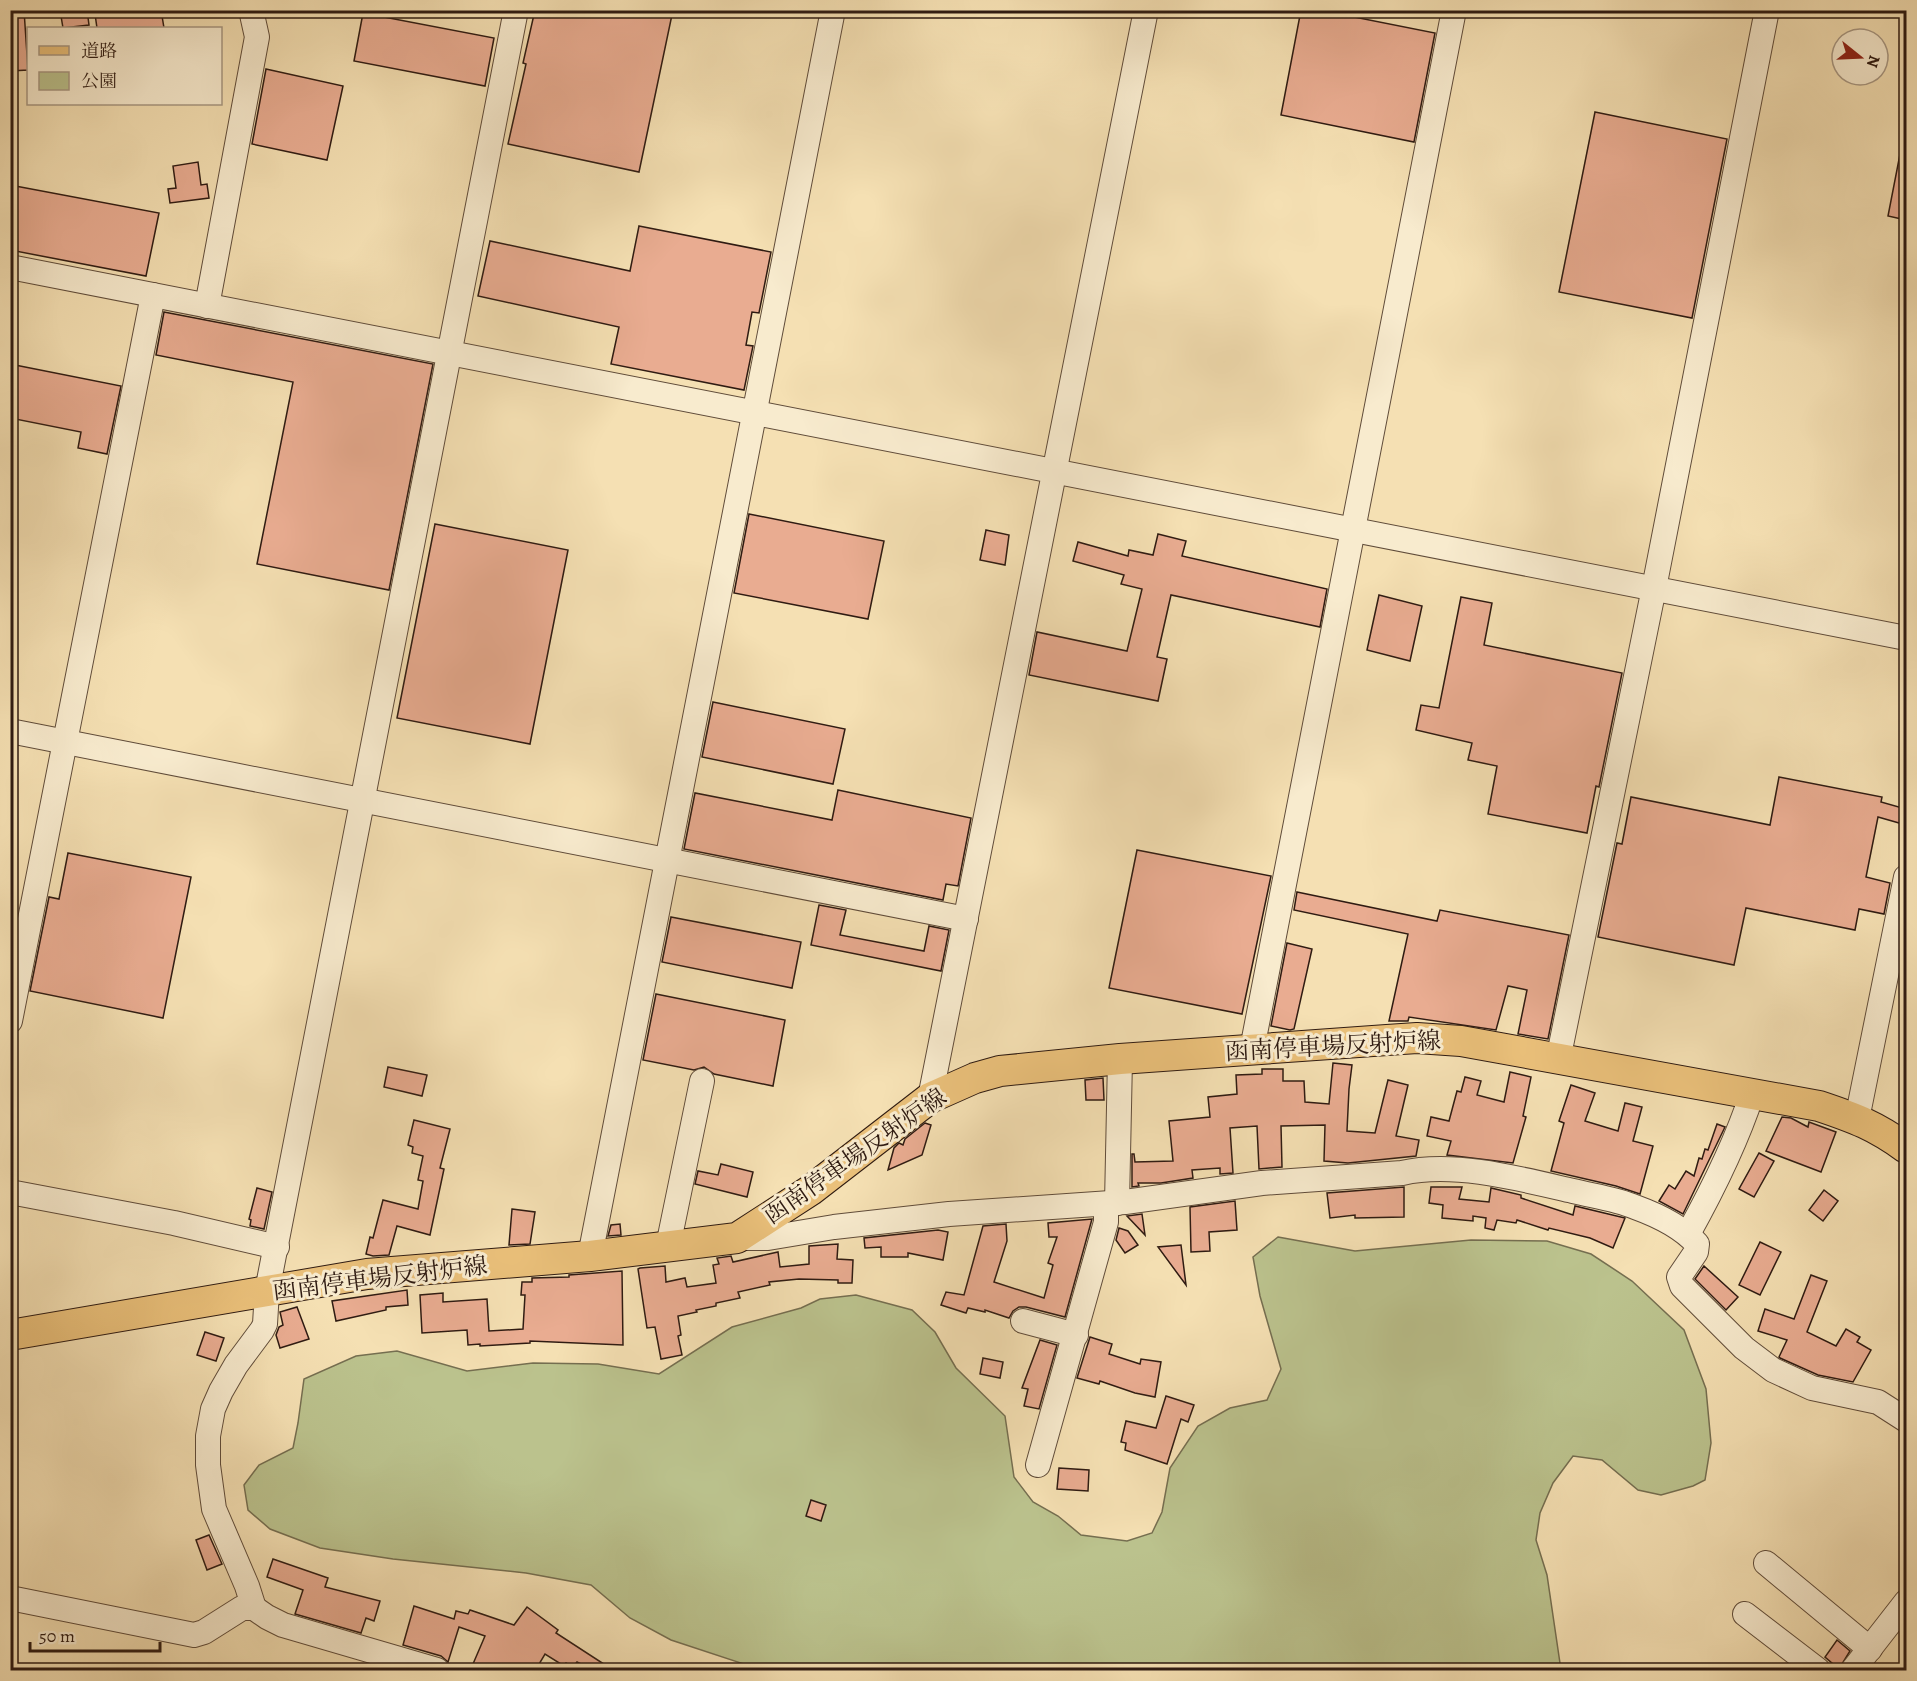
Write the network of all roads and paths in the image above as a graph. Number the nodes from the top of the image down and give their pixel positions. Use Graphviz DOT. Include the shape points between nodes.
graph roads {
  1 [pos="251,10"];
  2 [pos="516,10"];
  3 [pos="833,10"];
  4 [pos="1146,10"];
  5 [pos="1454,10"];
  6 [pos="1767,10"];
  7 [pos="10,267"];
  8 [pos="153,295"];
  9 [pos="207,306"];
  10 [pos="449,353"];
  11 [pos="753,412"];
  12 [pos="1055,472"];
  13 [pos="1352,530"];
  14 [pos="1654,588"];
  15 [pos="1906,639"];
  16 [pos="10,731"];
  17 [pos="65,742"];
  18 [pos="363,800"];
  19 [pos="667,859"];
  20 [pos="1906,877"];
  21 [pos="966,919"];
  22 [pos="10,1021"];
  23 [pos="1252,1049"];
  24 [pos="1120,1059"];
  25 [pos="1558,1060"];
  26 [pos="702,1081"];
  27 [pos="1752,1094"];
  28 [pos="930,1098"];
  29 [pos="1857,1119"];
  30 [pos="1906,1148"];
  31 [pos="10,1192"];
  32 [pos="1111,1203"];
  33 [pos="1688,1234"];
  34 [pos="737,1238"];
  35 [pos="668,1246"];
  36 [pos="277,1247"];
  37 [pos="590,1256"];
  38 [pos="278,1289"];
  39 [pos="1023,1321"];
  40 [pos="10,1335"];
  41 [pos="1076,1335"];
  42 [pos="1906,1420"];
  43 [pos="1038,1465"];
  44 [pos="1766,1563"];
  45 [pos="10,1598"];
  46 [pos="1906,1602"];
  47 [pos="254,1608"];
  48 [pos="1745,1614"];
  49 [pos="1870,1649"];
  50 [pos="437,1671"];
  51 [pos="1818,1671"];
  52 [pos="1853,1671"];
  1 -- 9 [label="street" via="257,37"];
  2 -- 10 [label="street"];
  3 -- 11 [label="street"];
  4 -- 12 [label="street"];
  5 -- 13 [label="street"];
  6 -- 14 [label="street"];
  7 -- 8 [label="street"];
  8 -- 9 [label="street"];
  8 -- 17 [label="street"];
  9 -- 10 [label="street"];
  10 -- 11 [label="street"];
  10 -- 18 [label="street"];
  11 -- 12 [label="street"];
  11 -- 19 [label="street"];
  12 -- 13 [label="street"];
  12 -- 21 [label="street"];
  13 -- 14 [label="street"];
  13 -- 23 [label="street"];
  14 -- 15 [label="street"];
  14 -- 25 [label="street"];
  16 -- 17 [label="street"];
  17 -- 18 [label="street"];
  17 -- 22 [label="street"];
  18 -- 19 [label="street"];
  18 -- 36 [label="street"];
  19 -- 21 [label="street"];
  19 -- 37 [label="street"];
  20 -- 29 [label="street"];
  21 -- 28 [label="street"];
  23 -- 24 [label="main road, 函南停車場反射炉線"];
  23 -- 25 [label="main road, 函南停車場反射炉線" via="1417,1038 1461,1041"];
  24 -- 28 [label="main road, 函南停車場反射炉線" via="1000,1071"];
  24 -- 32 [label="street"];
  25 -- 27 [label="main road, 函南停車場反射炉線"];
  26 -- 35 [label="street"];
  27 -- 29 [label="main road, 函南停車場反射炉線" via="1819,1106"];
  27 -- 33 [label="street" via="1718,1178"];
  28 -- 34 [label="main road, 函南停車場反射炉線" via="811,1190"];
  29 -- 30 [label="main road, 函南停車場反射炉線"];
  31 -- 36 [label="street"];
  32 -- 33 [label="street" via="1262,1183 1447,1169 1548,1185 1634,1206"];
  32 -- 34 [label="street" via="949,1214 768,1238"];
  32 -- 41 [label="street"];
  33 -- 42 [label="street" via="1697,1244 1679,1277 1682,1286 1744,1348 1773,1370 1812,1388 1878,1402"];
  34 -- 35 [label="main road, 函南停車場反射炉線"];
  35 -- 37 [label="main road, 函南停車場反射炉線"];
  36 -- 38 [label="street"];
  37 -- 38 [label="main road, 函南停車場反射炉線" via="367,1274"];
  38 -- 40 [label="main road, 函南停車場反射炉線"];
  38 -- 47 [label="street" via="262,1330 221,1391 208,1436 214,1509"];
  39 -- 41 [label="street"];
  41 -- 43 [label="street"];
  44 -- 49 [label="street"];
  45 -- 47 [label="street" via="194,1635 242,1608"];
  46 -- 49 [label="street"];
  47 -- 50 [label="street" via="283,1624"];
  48 -- 51 [label="street"];
  49 -- 52 [label="street"];
}
